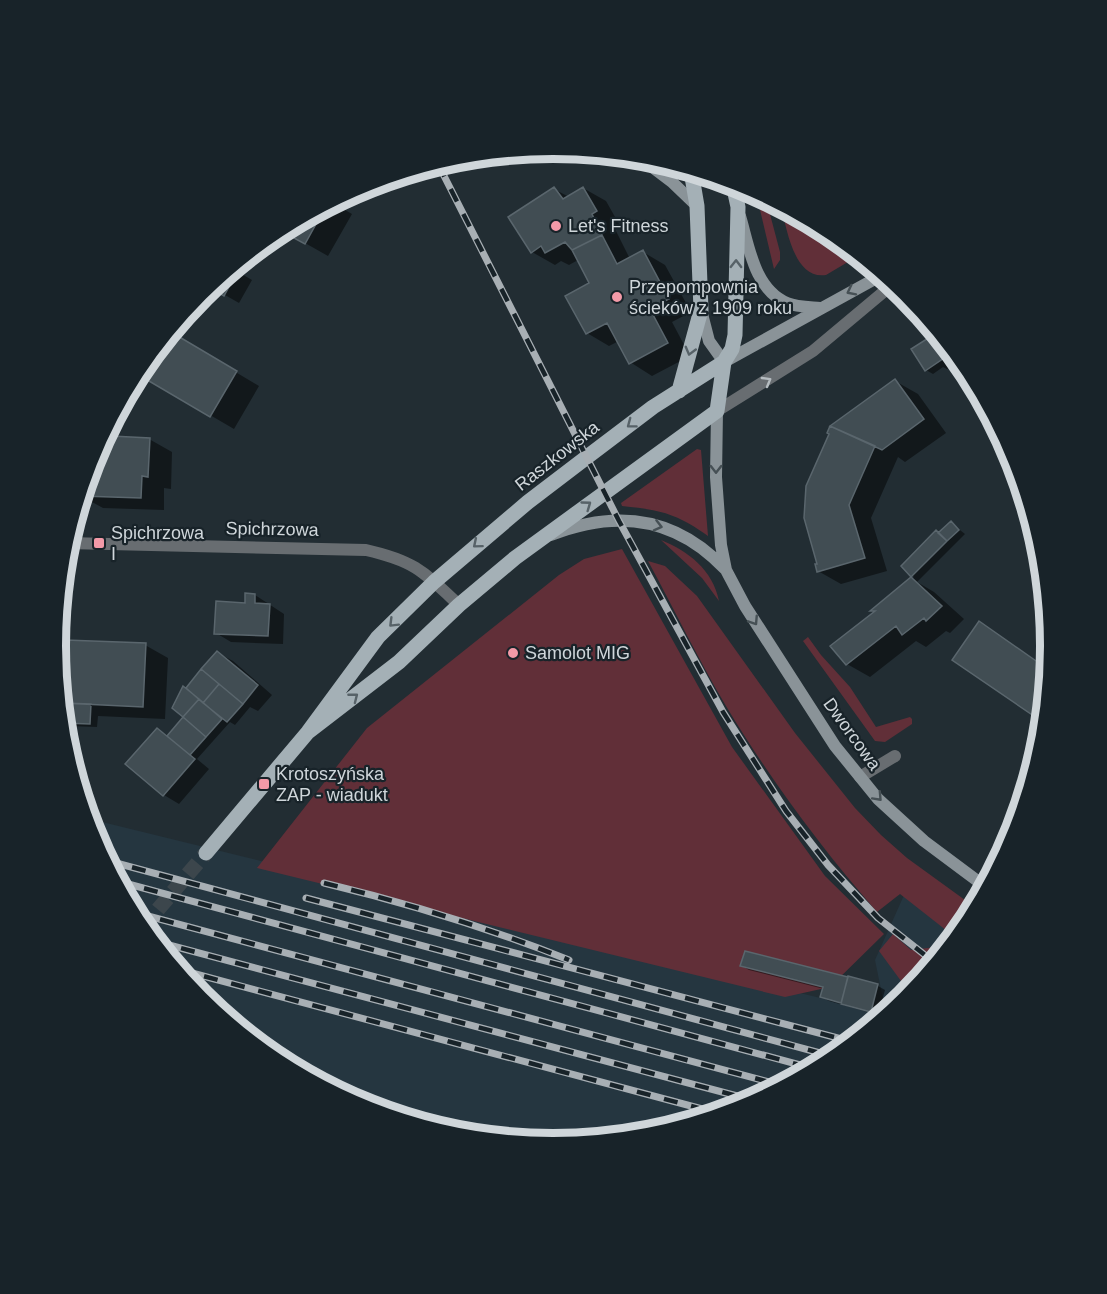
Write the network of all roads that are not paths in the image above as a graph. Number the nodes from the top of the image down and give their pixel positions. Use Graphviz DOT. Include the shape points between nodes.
graph roads {
  1 [pos="656,171"];
  2 [pos="692,180"];
  3 [pos="735,195"];
  4 [pos="697,206"];
  5 [pos="738,207"];
  6 [pos="874,279"];
  7 [pos="885,290"];
  8 [pos="821,308"];
  9 [pos="701,310"];
  10 [pos="724,362"];
  11 [pos="679,391"];
  12 [pos="717,411"];
  13 [pos="540,540"];
  14 [pos="77,543"];
  15 [pos="726,570"];
  16 [pos="434,582"];
  17 [pos="459,606"];
  18 [pos="308,732"];
  19 [pos="895,756"];
  20 [pos="860,777"];
  21 [pos="206,853"];
  22 [pos="980,883"];
  1 -- 4 [label="main road"];
  2 -- 4 [label="main road"];
  3 -- 5 [label="main road"];
  4 -- 9 [label="main road"];
  5 -- 8 [label="main road" via="756,268 766,286 788,303"];
  10 -- 5 [label="main road, one-way" via="732,350 735,334"];
  6 -- 8 [label="main road, Raszkowska, one-way"];
  12 -- 7 [label="street, Raszkowska, one-way" via="813,351"];
  8 -- 10 [label="main road, Raszkowska"];
  9 -- 10 [label="main road" via="709,341"];
  9 -- 11 [label="main road, one-way"];
  10 -- 11 [label="main road, Raszkowska"];
  10 -- 12 [label="main road"];
  11 -- 16 [label="main road, Raszkowska, one-way" via="652,407 528,502"];
  13 -- 12 [label="main road, Raszkowska, one-way"];
  12 -- 15 [label="main road, Dworcowa, one-way" via="717,487"];
  13 -- 15 [label="main road, Dworcowa, one-way" via="582,526 643,522 671,529 695,542"];
  13 -- 17 [label="main road, Raszkowska"];
  14 -- 16 [label="street, Spichrzowa" via="354,549 405,561"];
  15 -- 20 [label="main road, Dworcowa, one-way" via="835,746"];
  16 -- 17 [label="street, Spichrzowa"];
  16 -- 18 [label="main road, Raszkowska, one-way" via="378,637"];
  18 -- 17 [label="main road, Raszkowska, one-way" via="399,662"];
  18 -- 21 [label="main road, Raszkowska"];
  19 -- 20 [label="street"];
  20 -- 22 [label="main road, Dworcowa, one-way" via="924,841"];
}
